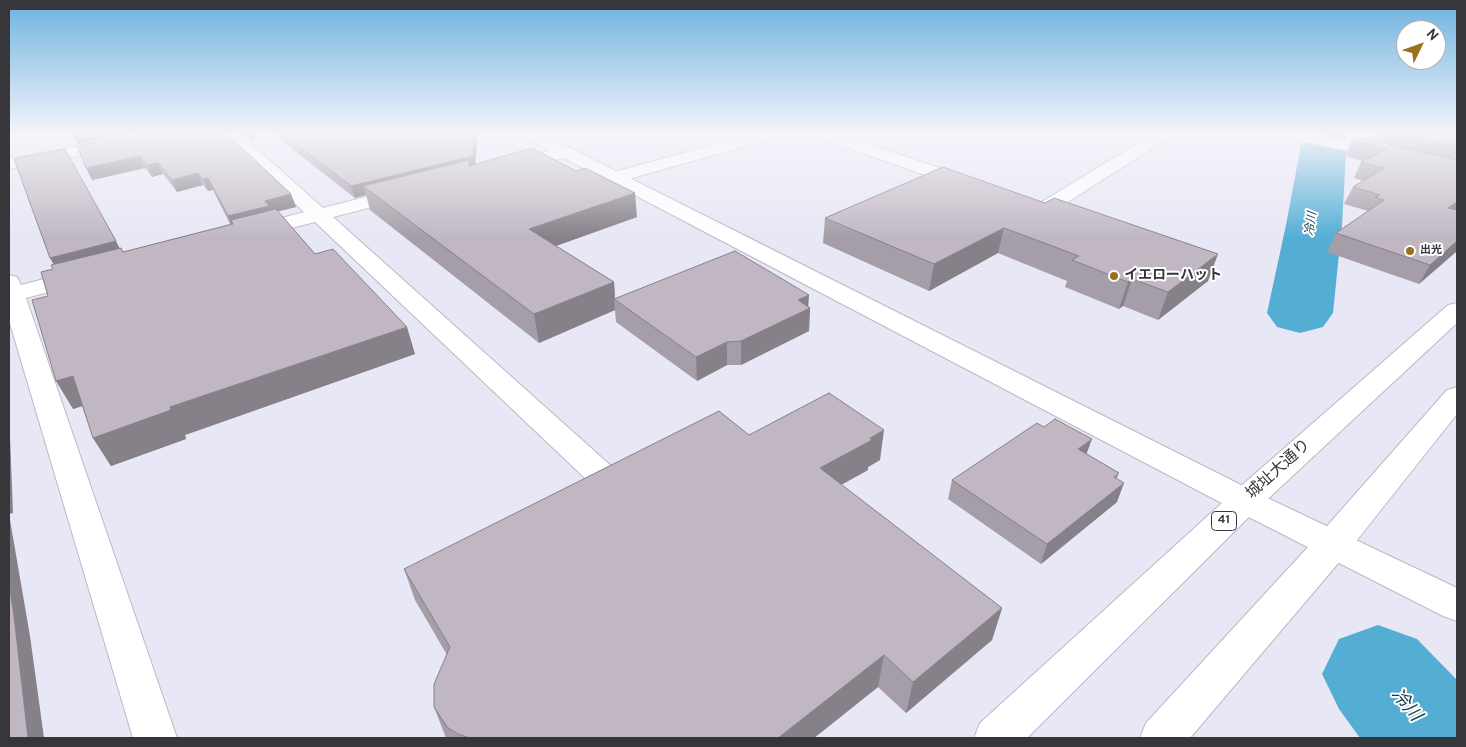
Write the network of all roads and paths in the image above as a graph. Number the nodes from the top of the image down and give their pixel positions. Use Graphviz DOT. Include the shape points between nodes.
graph roads {
  1 [pos="268,169"];
  2 [pos="500,169"];
  3 [pos="599,169"];
  4 [pos="645,169"];
  5 [pos="923,169"];
  6 [pos="1108,169"];
  7 [pos="496,170"];
  8 [pos="616,177"];
  9 [pos="421,189"];
  10 [pos="987,191"];
  11 [pos="1005,197"];
  12 [pos="318,215"];
  13 [pos="232,237"];
  14 [pos="98,272"];
  15 [pos="10,290"];
  16 [pos="1457,310"];
  17 [pos="1457,396"];
  18 [pos="599,473"];
  19 [pos="1245,501"];
  20 [pos="1333,544"];
  21 [pos="1457,605"];
  22 [pos="155,738"];
  23 [pos="996,738"];
  24 [pos="1162,738"];
  1 -- 12 [label="main road"];
  2 -- 7 [label="main road"];
  3 -- 8 [label="main road"];
  4 -- 8 [label="main road"];
  5 -- 10 [label="main road"];
  6 -- 11 [label="main road" via="1042,210"];
  8 -- 19 [label="main road"];
  9 -- 12 [label="main road"];
  12 -- 13 [label="main road"];
  12 -- 18 [label="main road"];
  14 -- 15 [label="main road"];
  15 -- 22 [label="main road"];
  16 -- 19 [label="main road, 城址大通り / 41"];
  17 -- 20 [label="main road"];
  19 -- 20 [label="main road"];
  19 -- 23 [label="main road, 城址大通り / 41"];
  20 -- 21 [label="main road"];
  20 -- 24 [label="main road"];
}
